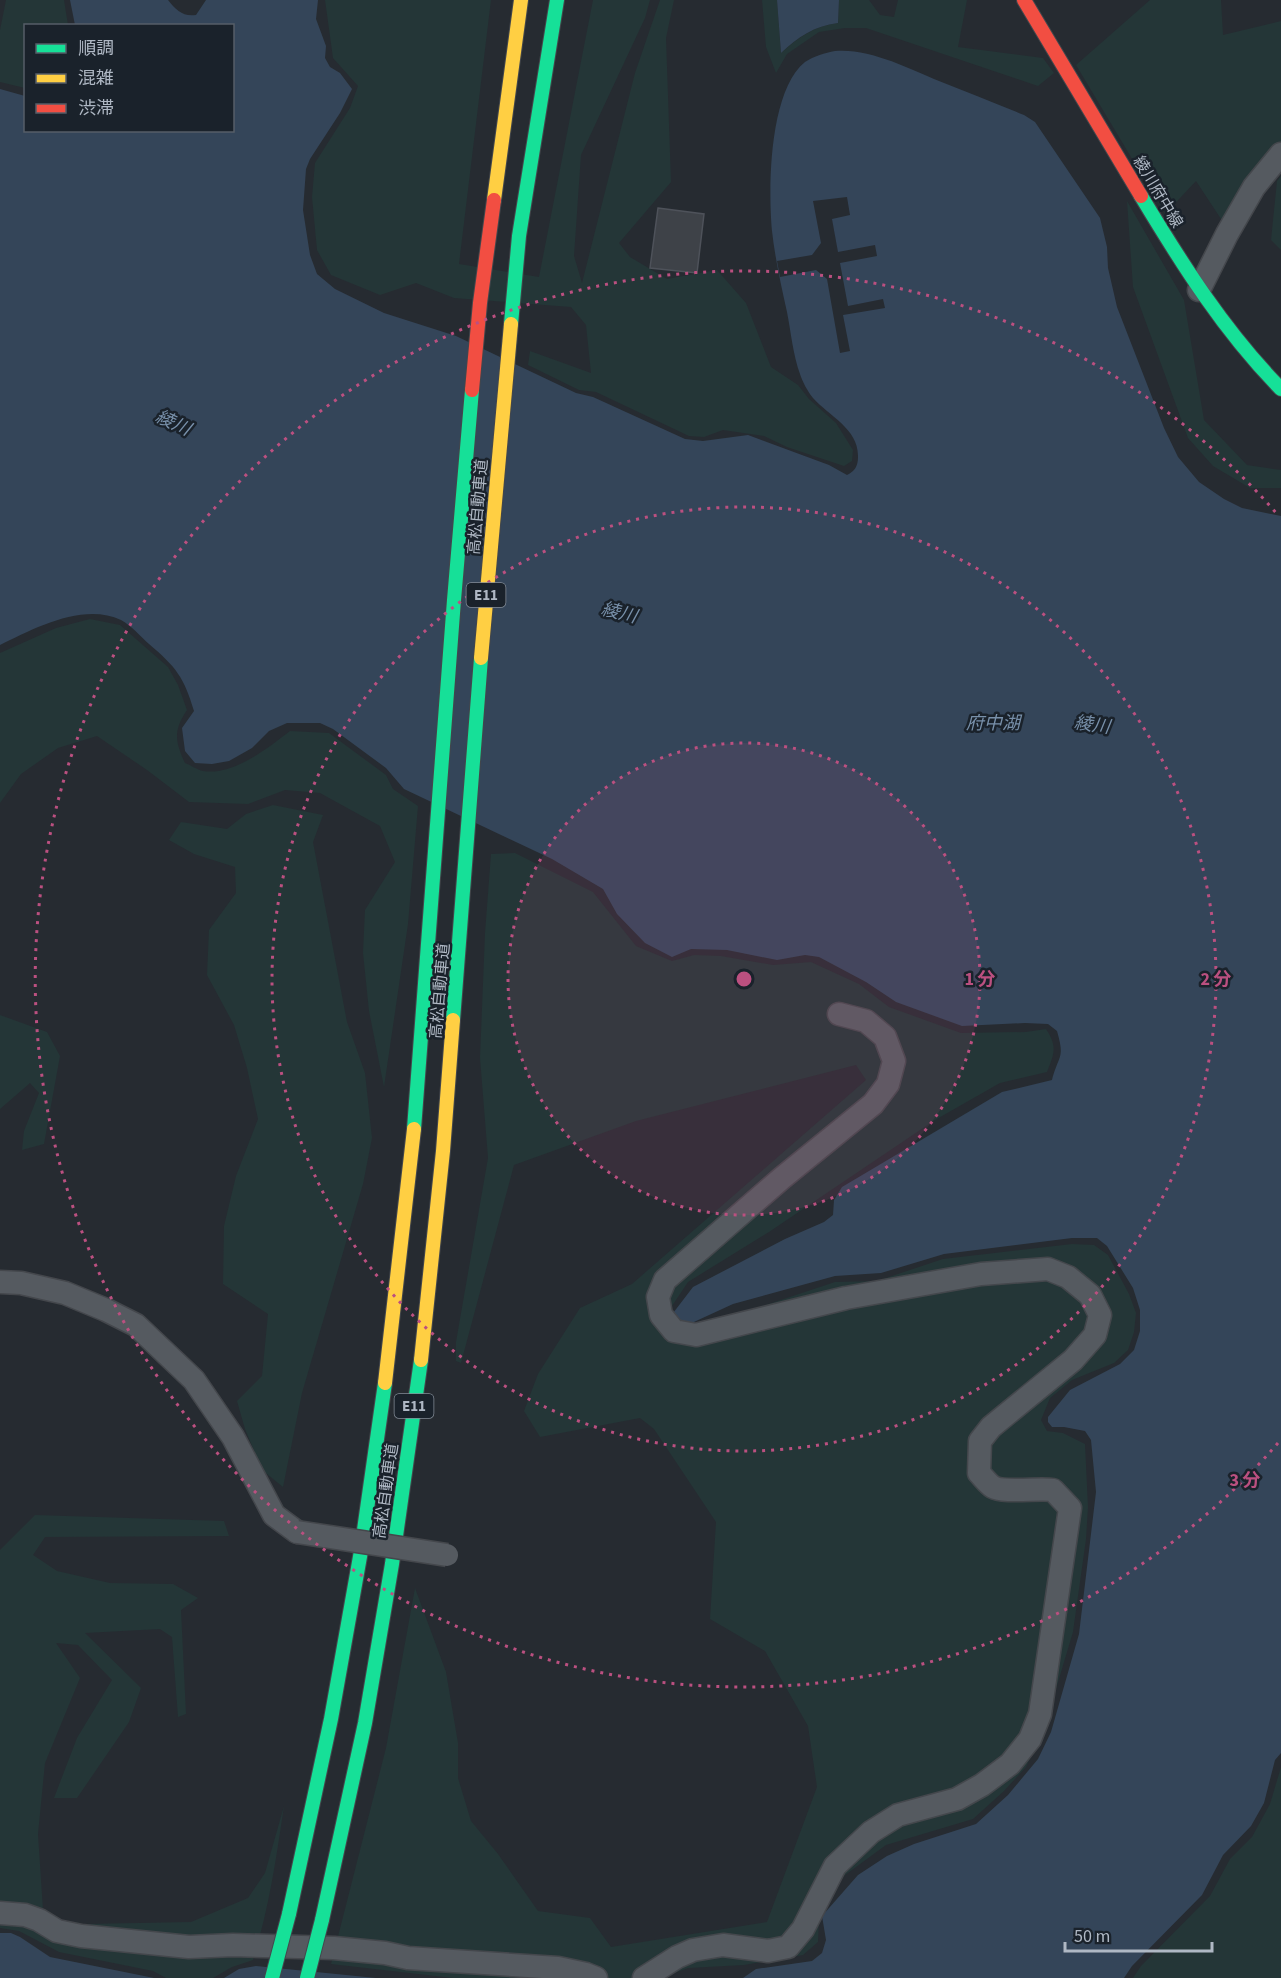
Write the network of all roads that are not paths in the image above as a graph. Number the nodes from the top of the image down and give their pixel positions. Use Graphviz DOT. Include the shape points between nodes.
graph roads {
  1 [pos="508,0"];
  2 [pos="522,0"];
  3 [pos="557,0"];
  4 [pos="1024,0"];
  5 [pos="1281,154"];
  6 [pos="488,233"];
  7 [pos="1200,290"];
  8 [pos="1281,389"];
  9 [pos="839,1014"];
  10 [pos="0,1282"];
  11 [pos="447,1555"];
  12 [pos="0,1913"];
  13 [pos="272,1978"];
  14 [pos="307,1978"];
  15 [pos="596,1978"];
  16 [pos="644,1978"];
  1 -- 6 [label="main road"];
  2 -- 6 [label="main road, 高松自動車道 / E11"];
  3 -- 14 [label="main road, 高松自動車道 / E11, bridge" via="519,236 485,604 443,1151 421,1356 366,1723"];
  4 -- 7 [label="main road, 綾川府中線"];
  5 -- 7 [label="street" via="1254,187"];
  6 -- 13 [label="main road, 高松自動車道 / E11, bridge" via="413,1137 391,1341 361,1551 331,1719"];
  7 -- 8 [label="main road, 綾川府中線" via="1255,364"];
  9 -- 16 [label="street" via="866,1021 885,1037 894,1061 888,1084 873,1104 664,1280 657,1297 662,1316 674,1331 696,1335 846,1298 981,1274 1048,1269 1068,1277 1089,1296 1100,1315 1095,1335 1073,1360 991,1427 980,1441 979,1473 994,1488 1053,1490 1070,1508 1040,1714 1030,1739 1010,1764 982,1785 957,1799 898,1815 871,1832 835,1866 803,1929 788,1947 768,1951 723,1945 693,1950"];
  10 -- 11 [label="street, bridge" via="64,1293 136,1325 194,1380 233,1437 274,1515 297,1532"];
  12 -- 15 [label="street" via="39,1920 57,1931 114,1939 189,1947 334,1948 408,1958 558,1968"];
}
